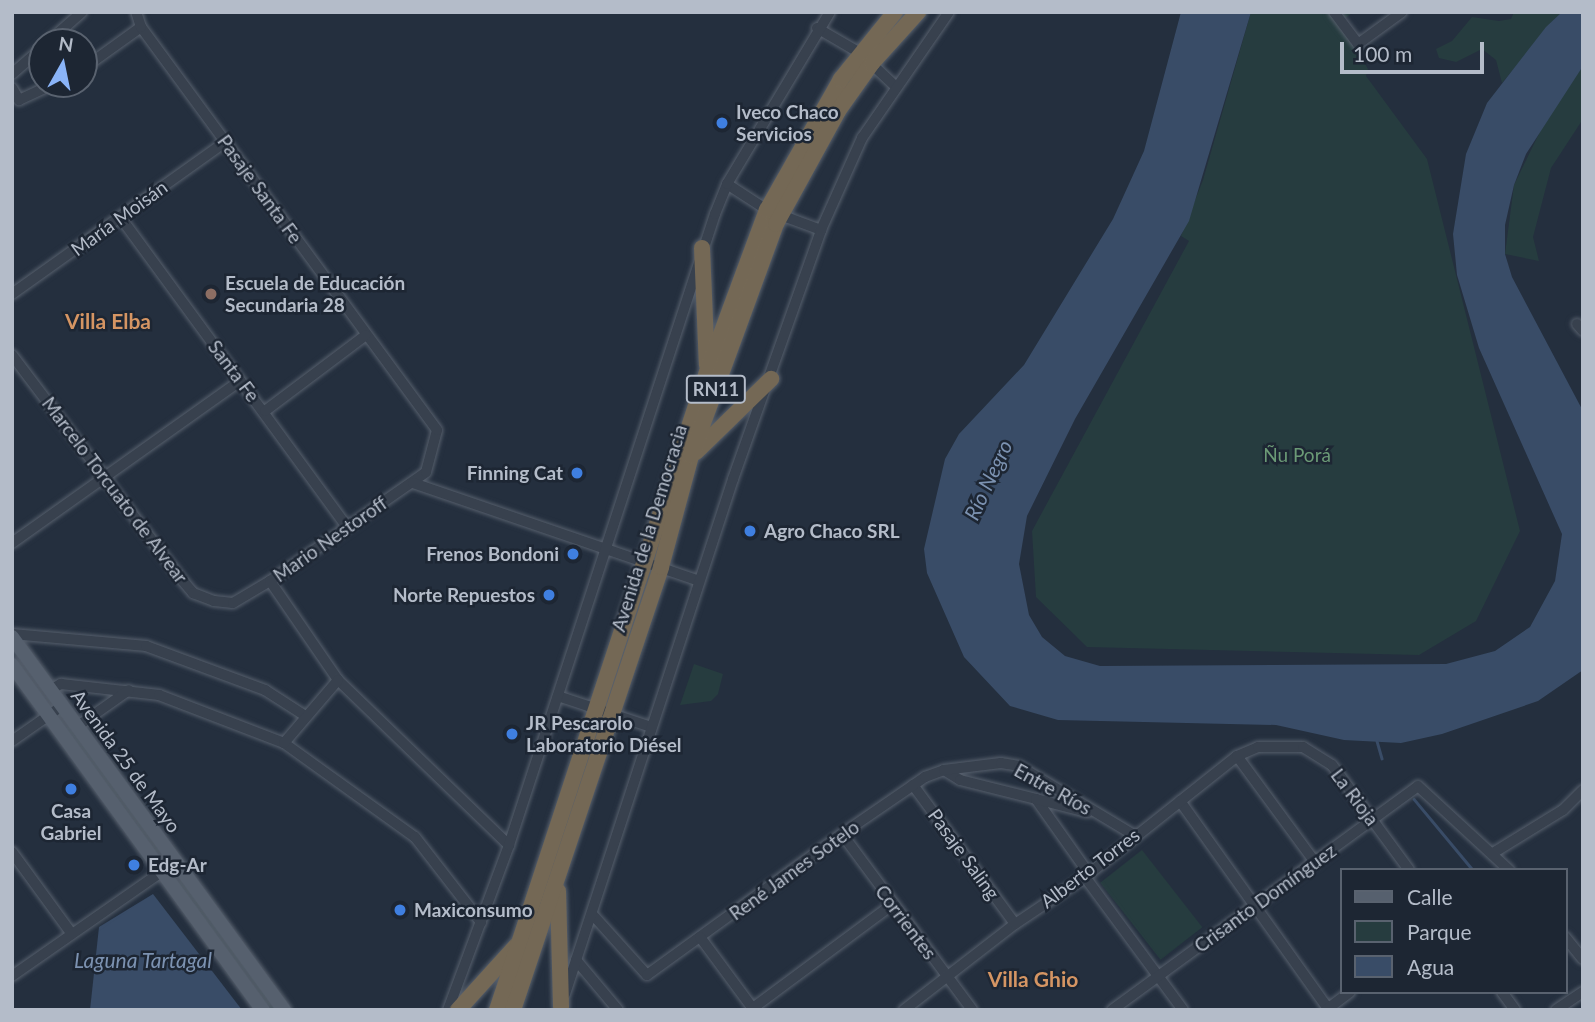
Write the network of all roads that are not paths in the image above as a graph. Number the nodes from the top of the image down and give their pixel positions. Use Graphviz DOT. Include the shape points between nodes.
graph roads {
  1 [pos="82,12"];
  2 [pos="136,12"];
  3 [pos="830,12"];
  4 [pos="895,12"];
  5 [pos="918,12"];
  6 [pos="949,12"];
  7 [pos="1334,12"];
  8 [pos="1402,12"];
  9 [pos="141,27"];
  10 [pos="64,28"];
  11 [pos="817,28"];
  12 [pos="98,58"];
  13 [pos="866,58"];
  14 [pos="28,60"];
  15 [pos="12,74"];
  16 [pos="895,86"];
  17 [pos="12,88"];
  18 [pos="28,96"];
  19 [pos="225,142"];
  20 [pos="727,184"];
  21 [pos="774,212"];
  22 [pos="121,218"];
  23 [pos="821,230"];
  24 [pos="702,248"];
  25 [pos="12,294"];
  26 [pos="366,335"];
  27 [pos="12,355"];
  28 [pos="707,372"];
  29 [pos="771,379"];
  30 [pos="240,381"];
  31 [pos="265,411"];
  32 [pos="691,456"];
  33 [pos="426,472"];
  34 [pos="104,477"];
  35 [pos="413,483"];
  36 [pos="346,525"];
  37 [pos="12,543"];
  38 [pos="604,550"];
  39 [pos="654,564"];
  40 [pos="270,581"];
  41 [pos="699,581"];
  42 [pos="233,603"];
  43 [pos="12,636"];
  44 [pos="12,665"];
  45 [pos="338,680"];
  46 [pos="50,690"];
  47 [pos="129,691"];
  48 [pos="558,696"];
  49 [pos="62,706"];
  50 [pos="604,712"];
  51 [pos="50,715"];
  52 [pos="304,715"];
  53 [pos="78,726"];
  54 [pos="651,727"];
  55 [pos="12,741"];
  56 [pos="284,743"];
  57 [pos="1285,744"];
  58 [pos="1237,757"];
  59 [pos="944,770"];
  60 [pos="913,785"];
  61 [pos="1583,790"];
  62 [pos="1036,799"];
  63 [pos="1180,801"];
  64 [pos="1100,815"];
  65 [pos="1372,819"];
  66 [pos="842,834"];
  67 [pos="1134,835"];
  68 [pos="509,845"];
  69 [pos="12,852"];
  70 [pos="1493,853"];
  71 [pos="176,862"];
  72 [pos="1315,862"];
  73 [pos="561,865"];
  74 [pos="1408,868"];
  75 [pos="1507,868"];
  76 [pos="161,872"];
  77 [pos="1086,874"];
  78 [pos="893,904"];
  79 [pos="1255,908"];
  80 [pos="592,914"];
  81 [pos="481,922"];
  82 [pos="1015,924"];
  83 [pos="71,933"];
  84 [pos="701,937"];
  85 [pos="1567,939"];
  86 [pos="520,942"];
  87 [pos="1583,959"];
  88 [pos="576,960"];
  89 [pos="1158,975"];
  90 [pos="12,976"];
  91 [pos="947,977"];
  92 [pos="1582,993"];
  93 [pos="1347,994"];
  94 [pos="1503,994"];
  95 [pos="560,1008"];
  96 [pos="754,1009"];
  97 [pos="1328,1009"];
  98 [pos="263,1010"];
  99 [pos="284,1010"];
  100 [pos="448,1010"];
  101 [pos="458,1010"];
  102 [pos="497,1010"];
  103 [pos="513,1010"];
  104 [pos="618,1010"];
  105 [pos="904,1010"];
  106 [pos="972,1010"];
  107 [pos="1112,1010"];
  108 [pos="1183,1010"];
  109 [pos="1515,1010"];
  110 [pos="1556,1010"];
  1 -- 10 [label="street"];
  2 -- 9 [label="street, Pasaje Santa Fe"];
  3 -- 11 [label="street, Avenida de la Democracia"];
  4 -- 13 [label="highway, Avenida de la Democracia / RN11"];
  5 -- 13 [label="highway, Avenida de la Democracia / RN11"];
  6 -- 16 [label="street, RN11"];
  7 -- 8 [label="street" via="1358,44"];
  9 -- 12 [label="street"];
  9 -- 19 [label="street, Pasaje Santa Fe"];
  11 -- 13 [label="street"];
  11 -- 20 [label="street, Avenida de la Democracia"];
  13 -- 16 [label="street"];
  13 -- 21 [label="highway, Avenida de la Democracia / RN11"];
  14 -- 15 [label="street"];
  16 -- 23 [label="street, RN11" via="862,138"];
  17 -- 18 [label="street" via="19,100"];
  19 -- 22 [label="street, María Moisán"];
  19 -- 26 [label="street, Pasaje Santa Fe"];
  20 -- 21 [label="street"];
  20 -- 24 [label="street, Avenida de la Democracia"];
  21 -- 23 [label="street"];
  21 -- 28 [label="highway, Avenida de la Democracia / RN11"];
  21 -- 32 [label="highway, Avenida de la Democracia / RN11"];
  22 -- 25 [label="street, María Moisán"];
  22 -- 30 [label="street, Santa Fe"];
  23 -- 29 [label="street, RN11"];
  24 -- 28 [label="highway"];
  24 -- 38 [label="street, Avenida de la Democracia"];
  26 -- 31 [label="street"];
  26 -- 33 [label="street, Pasaje Santa Fe" via="437,430"];
  27 -- 34 [label="street, Marcelo Torcuato de Alvear"];
  28 -- 39 [label="highway, Avenida de la Democracia / RN11"];
  29 -- 32 [label="highway"];
  29 -- 41 [label="street, RN11"];
  30 -- 31 [label="street, Santa Fe"];
  30 -- 34 [label="street"];
  31 -- 36 [label="street, Santa Fe"];
  32 -- 39 [label="highway, Avenida de la Democracia / RN11"];
  33 -- 35 [label="street, Mario Nestoroff"];
  34 -- 37 [label="street"];
  34 -- 42 [label="street, Marcelo Torcuato de Alvear" via="193,593"];
  35 -- 36 [label="street, Mario Nestoroff"];
  35 -- 38 [label="street"];
  36 -- 40 [label="street, Mario Nestoroff"];
  38 -- 39 [label="street"];
  38 -- 48 [label="street, Avenida de la Democracia"];
  39 -- 41 [label="street"];
  39 -- 50 [label="highway, Avenida de la Democracia / RN11"];
  40 -- 42 [label="street, Mario Nestoroff"];
  40 -- 45 [label="street"];
  41 -- 54 [label="street, RN11"];
  43 -- 46 [label="main road, Avenida 25 de Mayo"];
  43 -- 52 [label="street" via="146,646 265,690"];
  44 -- 51 [label="main road, Avenida 25 de Mayo"];
  45 -- 52 [label="street"];
  45 -- 68 [label="street"];
  46 -- 47 [label="street" via="61,684"];
  46 -- 49 [label="main road, Avenida 25 de Mayo"];
  47 -- 53 [label="street"];
  47 -- 56 [label="street" via="159,695"];
  48 -- 50 [label="street"];
  48 -- 68 [label="street, Avenida de la Democracia"];
  49 -- 51 [label="street"];
  49 -- 53 [label="main road, Avenida 25 de Mayo"];
  50 -- 54 [label="street"];
  50 -- 73 [label="highway, Avenida de la Democracia / RN11"];
  50 -- 86 [label="highway, Avenida de la Democracia / RN11"];
  51 -- 55 [label="street"];
  51 -- 76 [label="main road, Avenida 25 de Mayo"];
  52 -- 56 [label="street"];
  53 -- 71 [label="main road, Avenida 25 de Mayo"];
  54 -- 80 [label="street, RN11"];
  56 -- 81 [label="street" via="415,837"];
  57 -- 58 [label="street, Alberto Torres"];
  57 -- 65 [label="street, La Rioja" via="1303,747 1332,765"];
  58 -- 63 [label="street, Alberto Torres"];
  58 -- 72 [label="street"];
  59 -- 60 [label="street, René James Sotelo"];
  59 -- 62 [label="street, Entre Ríos" via="960,780"];
  59 -- 64 [label="street, Entre Ríos" via="1020,766"];
  60 -- 66 [label="street, René James Sotelo"];
  60 -- 82 [label="street, Pasaje Saling"];
  61 -- 70 [label="street" via="1563,810"];
  62 -- 64 [label="street"];
  62 -- 77 [label="street, Entre Ríos"];
  63 -- 67 [label="street, Alberto Torres"];
  63 -- 79 [label="street"];
  64 -- 67 [label="street, Entre Ríos"];
  65 -- 70 [label="street, Crisanto Domínguez" via="1418,786"];
  65 -- 72 [label="street, Crisanto Domínguez"];
  65 -- 74 [label="street, La Rioja"];
  66 -- 78 [label="street, Corrientes"];
  66 -- 84 [label="street, René James Sotelo"];
  67 -- 77 [label="street, Alberto Torres"];
  68 -- 81 [label="street, Avenida de la Democracia"];
  69 -- 83 [label="street"];
  70 -- 75 [label="street"];
  71 -- 76 [label="street"];
  71 -- 99 [label="main road, Avenida 25 de Mayo"];
  72 -- 79 [label="street, Crisanto Domínguez"];
  73 -- 95 [label="highway, RN11" via="557,918"];
  73 -- 103 [label="highway, Avenida de la Democracia / RN11"];
  76 -- 83 [label="street"];
  76 -- 98 [label="main road, Avenida 25 de Mayo"];
  77 -- 82 [label="street, Alberto Torres"];
  77 -- 89 [label="street, Entre Ríos"];
  78 -- 91 [label="street, Corrientes"];
  78 -- 96 [label="street"];
  79 -- 89 [label="street, Crisanto Domínguez"];
  79 -- 97 [label="street"];
  80 -- 84 [label="street, René James Sotelo" via="647,975"];
  80 -- 88 [label="street, RN11"];
  81 -- 100 [label="street, Avenida de la Democracia"];
  82 -- 91 [label="street, Alberto Torres"];
  83 -- 90 [label="street"];
  84 -- 96 [label="street"];
  85 -- 87 [label="street"];
  86 -- 101 [label="highway"];
  86 -- 102 [label="highway, Avenida de la Democracia / RN11"];
  88 -- 95 [label="street, RN11"];
  88 -- 104 [label="street"];
  89 -- 107 [label="street, Crisanto Domínguez"];
  89 -- 108 [label="street, Entre Ríos"];
  91 -- 105 [label="street, Alberto Torres"];
  91 -- 106 [label="street, Corrientes"];
  92 -- 110 [label="street"];
  93 -- 97 [label="street"];
  94 -- 109 [label="street"];
}
